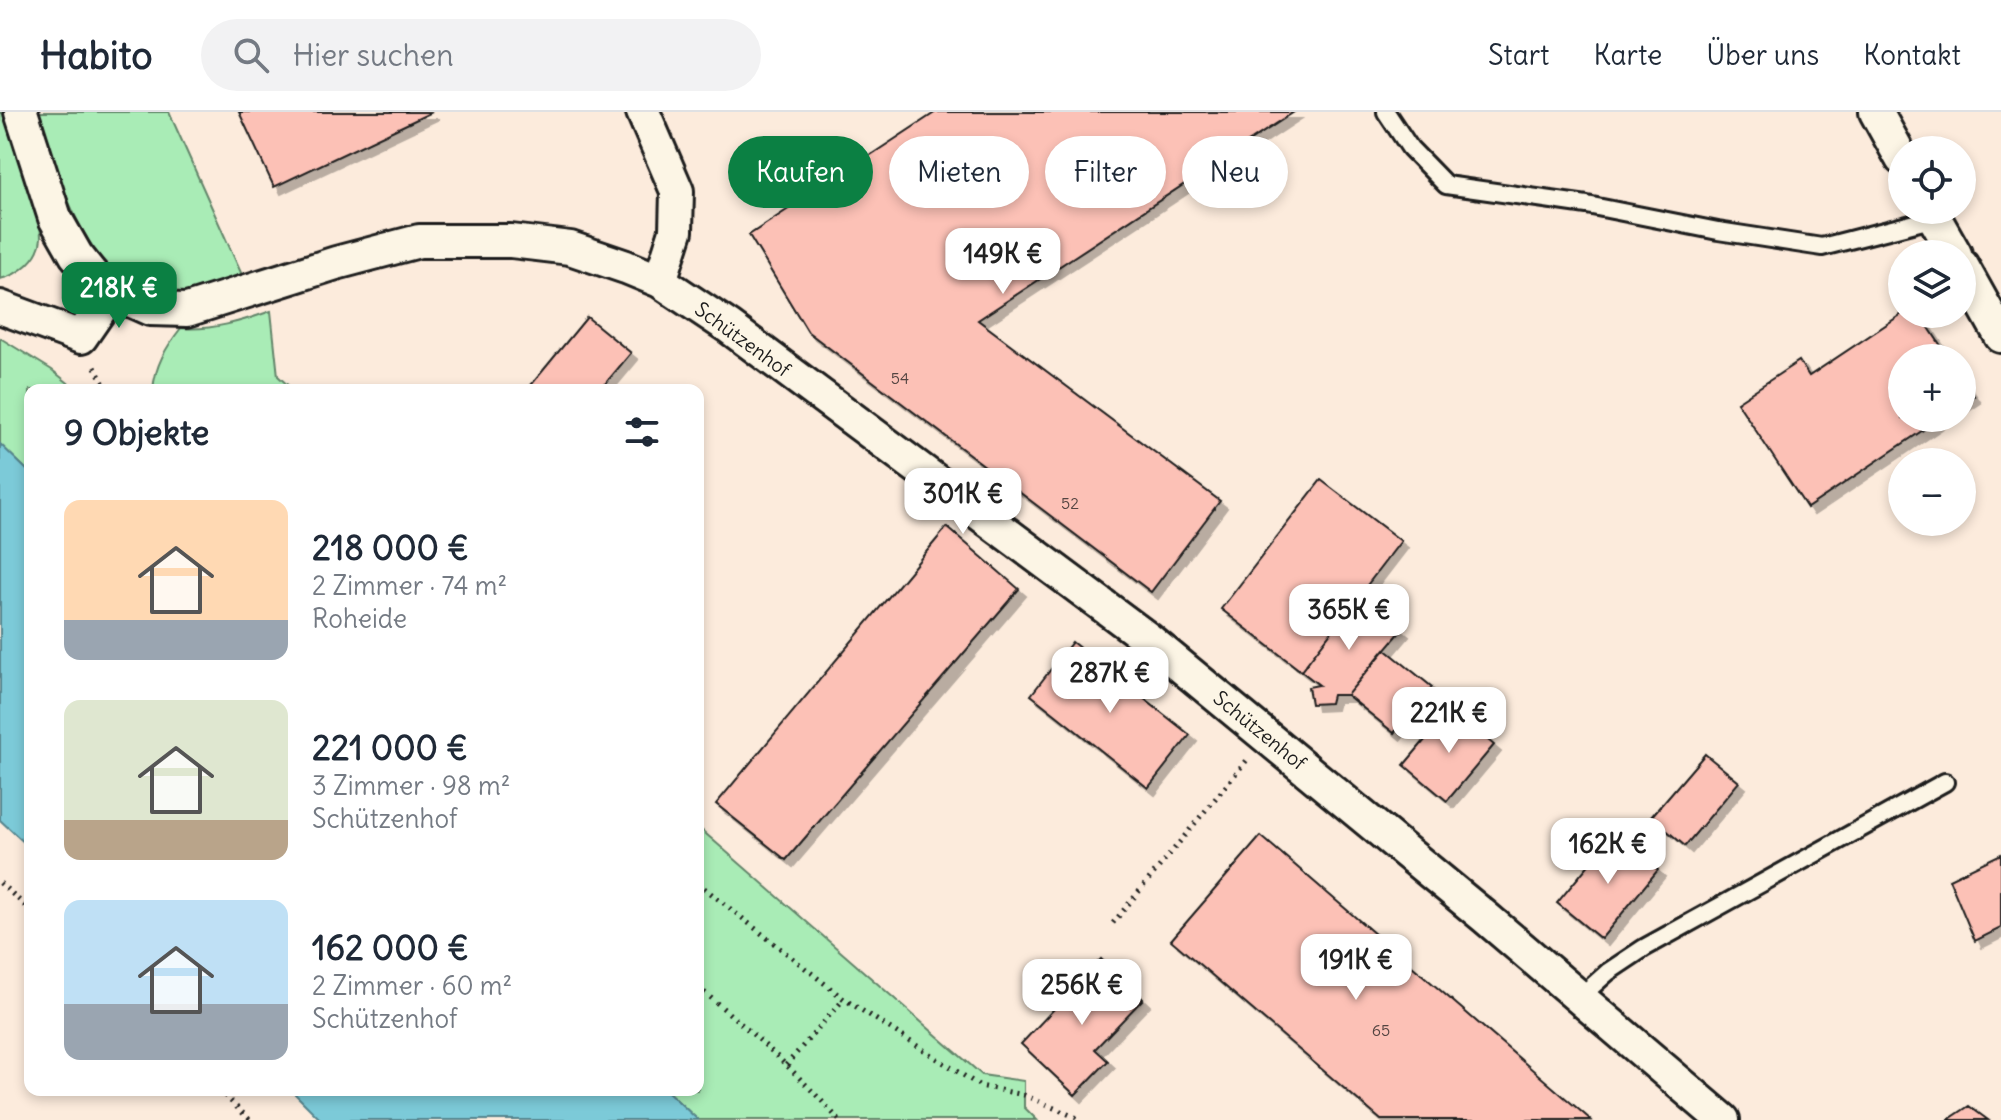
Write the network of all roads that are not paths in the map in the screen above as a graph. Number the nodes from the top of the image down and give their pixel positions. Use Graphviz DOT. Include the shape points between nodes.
graph roads {
  1 [pos="21,112"];
  2 [pos="1386,112"];
  3 [pos="1876,112"];
  4 [pos="647,113"];
  5 [pos="1889,136"];
  6 [pos="1899,224"];
  7 [pos="660,281"];
  8 [pos="1976,291"];
  9 [pos="112,292"];
  10 [pos="0,307"];
  11 [pos="2001,336"];
  12 [pos="1945,782"];
  13 [pos="1580,997"];
  14 [pos="1723,1120"];
  1 -- 9 [label="street, Schützenhof" via="55,218 76,255"];
  2 -- 6 [label="lane" via="1410,148 1446,185 1822,247"];
  3 -- 5 [label="street"];
  4 -- 7 [label="street" via="677,191 676,231"];
  7 -- 9 [label="street, Schützenhof" via="570,248 511,241 419,241 187,310 150,309"];
  7 -- 13 [label="street, Schützenhof" via="1136,629"];
  8 -- 11 [label="street"];
  9 -- 10 [label="street" via="81,337"];
  12 -- 13 [label="lane" via="1644,948"];
  13 -- 14 [label="street, Schützenhof"];
}
